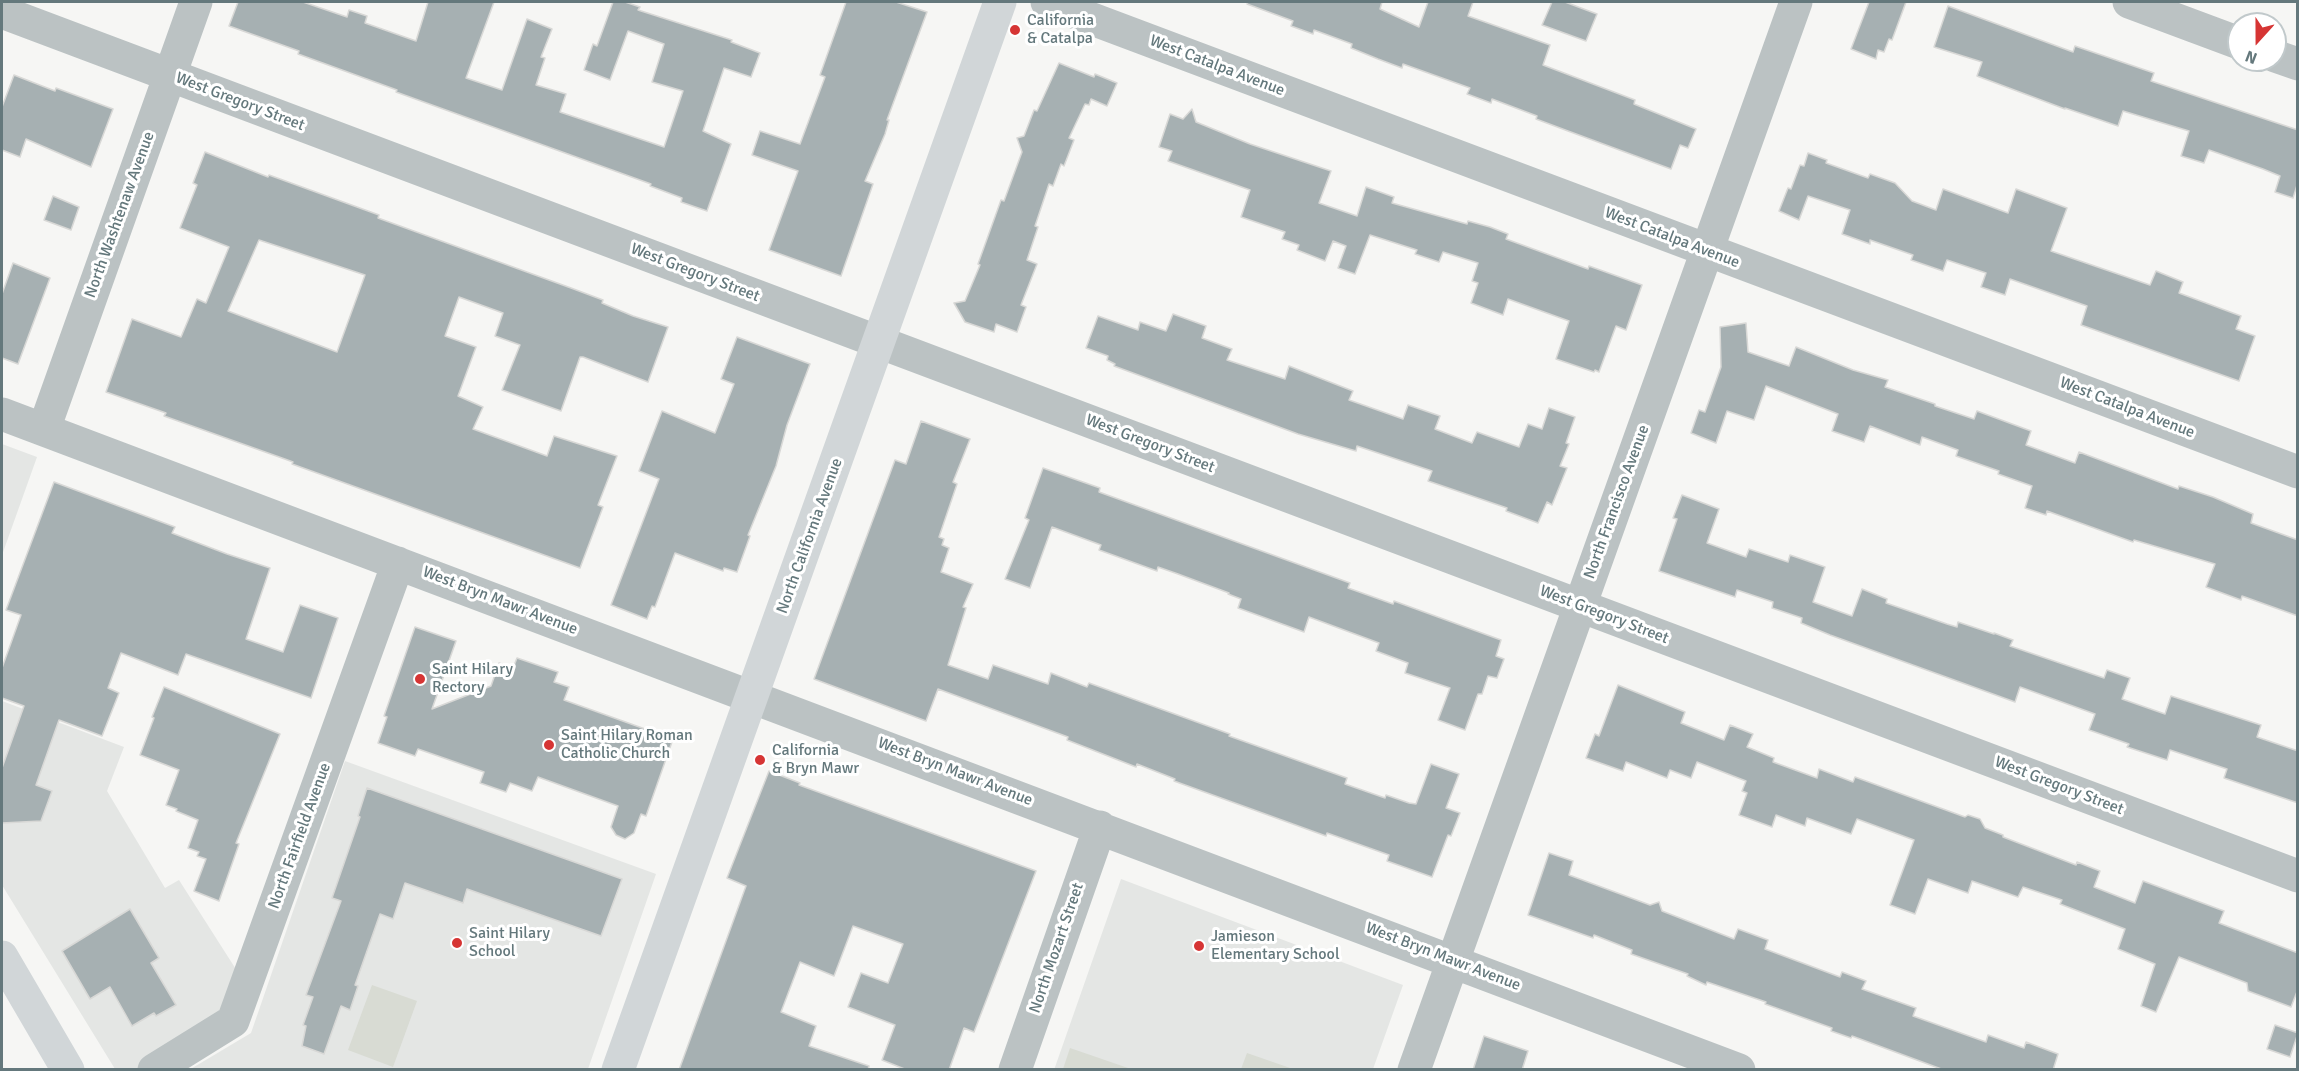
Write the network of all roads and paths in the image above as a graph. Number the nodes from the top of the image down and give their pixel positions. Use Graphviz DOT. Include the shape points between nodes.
graph roads {
  1 [pos="196,2"];
  2 [pos="1000,2"];
  3 [pos="1047,2"];
  4 [pos="1796,2"];
  5 [pos="2129,2"];
  6 [pos="2,12"];
  7 [pos="2227,38"];
  8 [pos="170,75"];
  9 [pos="1706,251"];
  10 [pos="879,342"];
  11 [pos="2,414"];
  12 [pos="44,429"];
  13 [pos="2298,472"];
  14 [pos="398,563"];
  15 [pos="1580,606"];
  16 [pos="753,696"];
  17 [pos="1100,827"];
  18 [pos="2298,876"];
  19 [pos="2,957"];
  20 [pos="1453,961"];
  21 [pos="69,1070"];
  22 [pos="154,1070"];
  23 [pos="618,1070"];
  24 [pos="1015,1070"];
  25 [pos="1414,1070"];
  26 [pos="1739,1070"];
  1 -- 8 [label="street, North Washtenaw Avenue"];
  2 -- 10 [label="main road, North California Avenue"];
  3 -- 9 [label="street, West Catalpa Avenue"];
  4 -- 9 [label="street, North Francisco Avenue"];
  5 -- 7 [label="street"];
  6 -- 8 [label="street, West Gregory Street"];
  8 -- 10 [label="street, West Gregory Street"];
  8 -- 12 [label="street, North Washtenaw Avenue"];
  9 -- 13 [label="street, West Catalpa Avenue"];
  9 -- 15 [label="street, North Francisco Avenue"];
  10 -- 15 [label="street, West Gregory Street"];
  10 -- 16 [label="main road, North California Avenue"];
  11 -- 12 [label="street, West Bryn Mawr Avenue"];
  12 -- 14 [label="street, West Bryn Mawr Avenue"];
  14 -- 16 [label="street, West Bryn Mawr Avenue"];
  14 -- 22 [label="street, North Fairfield Avenue" via="233,1022"];
  15 -- 18 [label="street, West Gregory Street"];
  15 -- 20 [label="street, North Francisco Avenue"];
  16 -- 17 [label="street, West Bryn Mawr Avenue"];
  16 -- 23 [label="main road, North California Avenue"];
  17 -- 20 [label="street, West Bryn Mawr Avenue"];
  17 -- 24 [label="street, North Mozart Street"];
  19 -- 21 [label="main road"];
  20 -- 25 [label="street, North Francisco Avenue"];
  20 -- 26 [label="street, West Bryn Mawr Avenue"];
}
